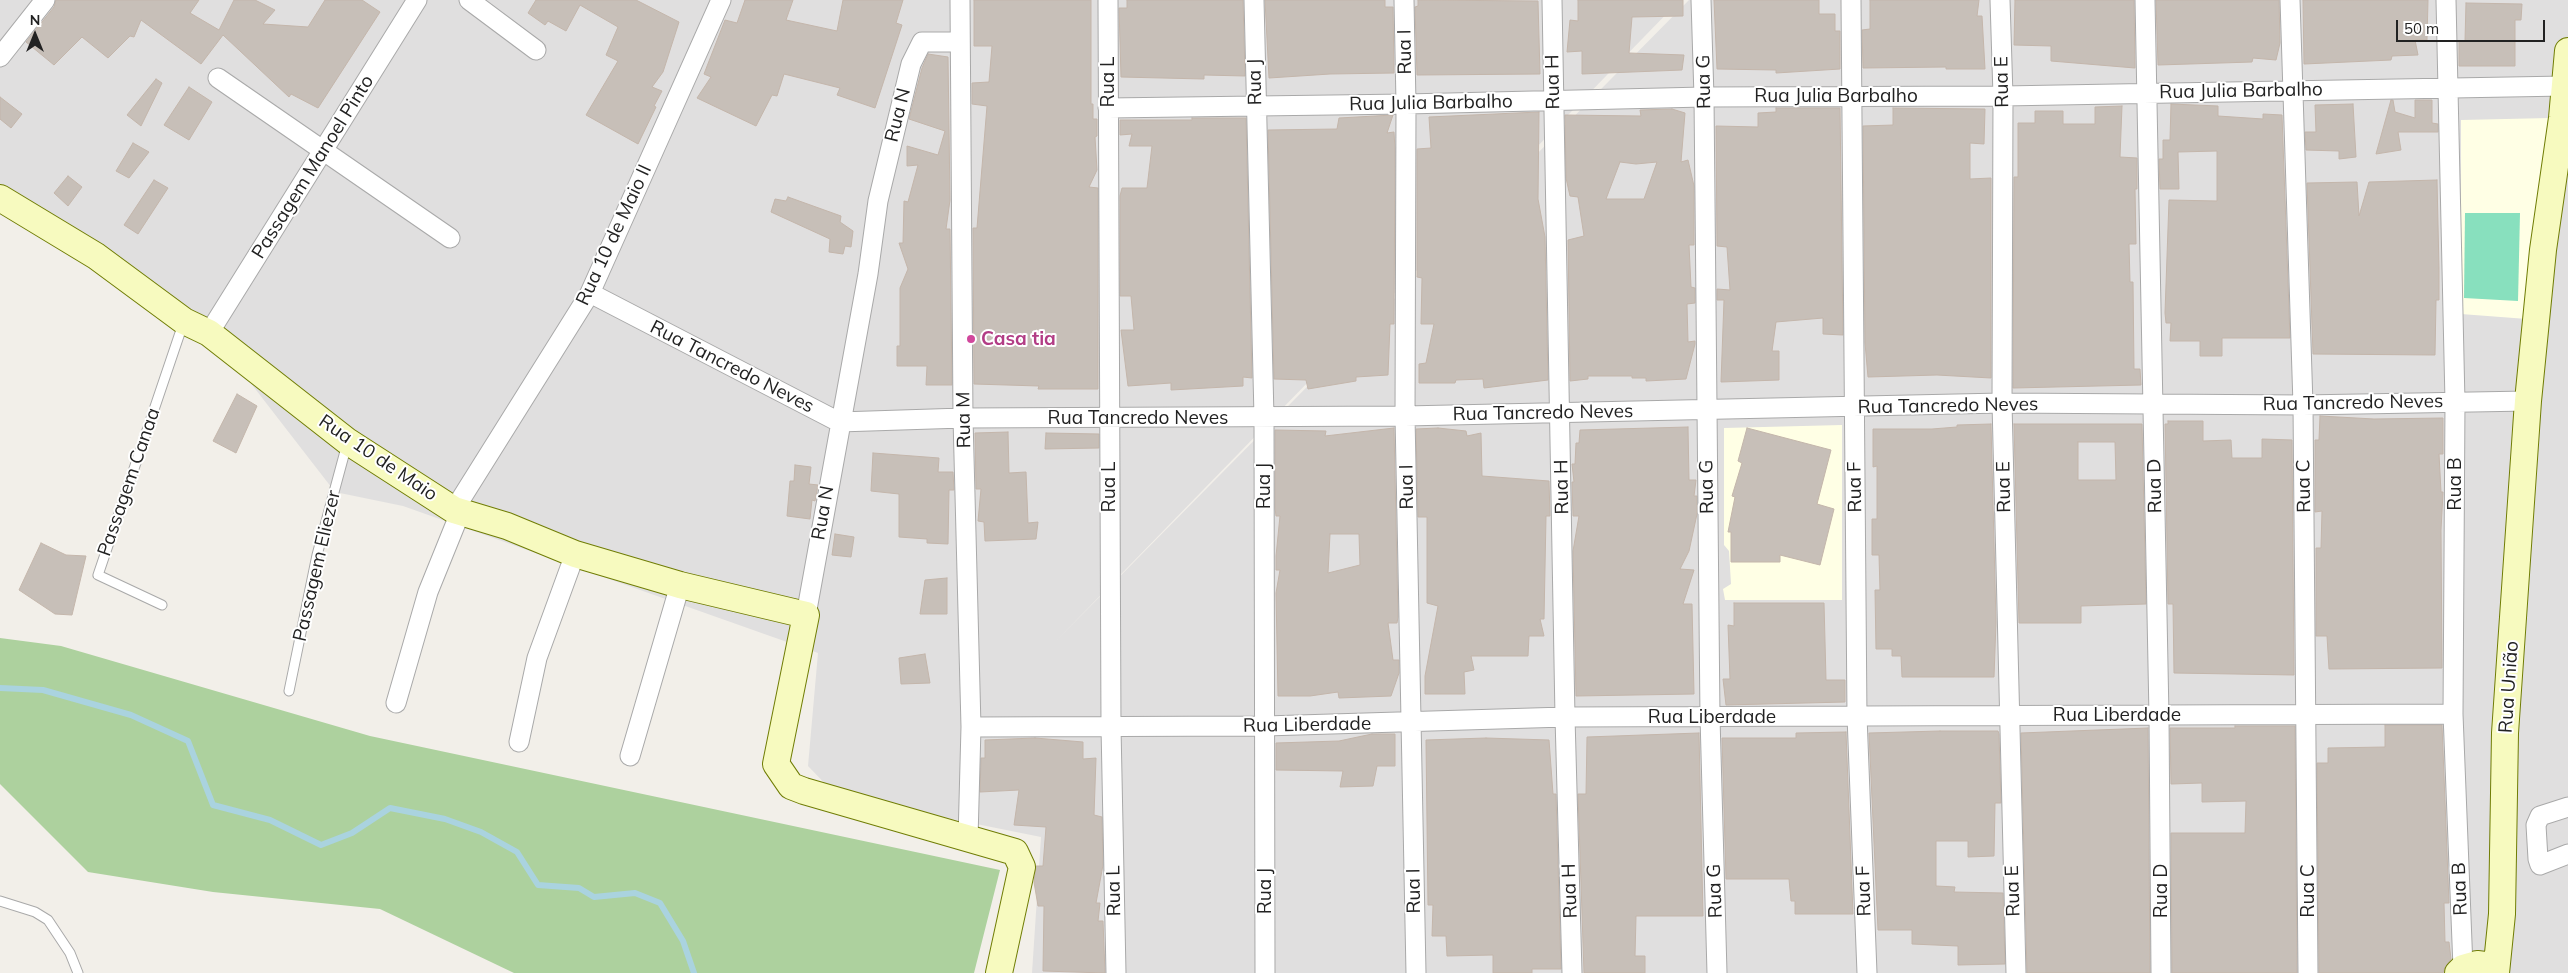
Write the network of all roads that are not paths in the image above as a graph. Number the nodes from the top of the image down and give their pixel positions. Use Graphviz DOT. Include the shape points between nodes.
graph roads {
  1 [pos="45,0"];
  2 [pos="417,0"];
  3 [pos="469,0"];
  4 [pos="721,0"];
  5 [pos="960,0"];
  6 [pos="1108,0"];
  7 [pos="1254,0"];
  8 [pos="1404,0"];
  9 [pos="1552,0"];
  10 [pos="1701,0"];
  11 [pos="1851,0"];
  12 [pos="2000,0"];
  13 [pos="2145,0"];
  14 [pos="2290,0"];
  15 [pos="2446,0"];
  16 [pos="959,42"];
  17 [pos="536,50"];
  18 [pos="2568,51"];
  19 [pos="0,57"];
  20 [pos="218,78"];
  21 [pos="2565,86"];
  22 [pos="2449,88"];
  23 [pos="2292,90"];
  24 [pos="2147,93"];
  25 [pos="1852,95"];
  26 [pos="2003,96"];
  27 [pos="1704,97"];
  28 [pos="1554,100"];
  29 [pos="1256,104"];
  30 [pos="1406,104"];
  31 [pos="1108,108"];
  32 [pos="324,150"];
  33 [pos="0,198"];
  34 [pos="450,238"];
  35 [pos="590,293"];
  36 [pos="184,321"];
  37 [pos="209,333"];
  38 [pos="2528,401"];
  39 [pos="2455,402"];
  40 [pos="2002,403"];
  41 [pos="2154,403"];
  42 [pos="2303,405"];
  43 [pos="1854,408"];
  44 [pos="1706,409"];
  45 [pos="1561,413"];
  46 [pos="1405,416"];
  47 [pos="964,418"];
  48 [pos="1108,418"];
  49 [pos="1264,418"];
  50 [pos="839,422"];
  51 [pos="348,441"];
  52 [pos="457,511"];
  53 [pos="574,554"];
  54 [pos="680,585"];
  55 [pos="162,605"];
  56 [pos="806,615"];
  57 [pos="289,691"];
  58 [pos="396,703"];
  59 [pos="2453,714"];
  60 [pos="2009,715"];
  61 [pos="1857,716"];
  62 [pos="2160,716"];
  63 [pos="2306,716"];
  64 [pos="1565,717"];
  65 [pos="1710,717"];
  66 [pos="1411,722"];
  67 [pos="1265,726"];
  68 [pos="971,727"];
  69 [pos="1111,727"];
  70 [pos="519,742"];
  71 [pos="630,756"];
  72 [pos="2568,807"];
  73 [pos="968,839"];
  74 [pos="2568,854"];
  75 [pos="0,901"];
  76 [pos="2461,970"];
  77 [pos="78,973"];
  78 [pos="999,973"];
  79 [pos="1116,973"];
  80 [pos="1266,973"];
  81 [pos="1416,973"];
  82 [pos="1572,973"];
  83 [pos="1717,973"];
  84 [pos="1867,973"];
  85 [pos="2016,973"];
  86 [pos="2161,973"];
  87 [pos="2308,973"];
  88 [pos="2496,973"];
  1 -- 19 [label="street"];
  2 -- 32 [label="street, Passagem Manoel Pinto"];
  3 -- 17 [label="street"];
  4 -- 35 [label="street, Rua 10 de Maio II"];
  5 -- 16 [label="street, Rua M"];
  6 -- 31 [label="street, Rua L"];
  7 -- 29 [label="street, Rua J"];
  8 -- 30 [label="street, Rua I"];
  9 -- 28 [label="street, Rua H"];
  10 -- 27 [label="street, Rua G"];
  11 -- 25 [label="street, Rua F"];
  12 -- 26 [label="street, Rua E"];
  13 -- 24 [label="street, Rua D"];
  14 -- 23 [label="street, Rua C"];
  15 -- 22 [label="street, Rua B"];
  16 -- 47 [label="street, Rua M"];
  16 -- 50 [label="street, Rua N" via="922,42 911,64 878,201 868,274"];
  18 -- 21 [label="main road, Rua União"];
  20 -- 32 [label="street"];
  21 -- 22 [label="street, Rua Julia Barbalho"];
  21 -- 38 [label="main road, Rua União" via="2543,250"];
  22 -- 23 [label="street, Rua Julia Barbalho"];
  22 -- 39 [label="street, Rua B"];
  23 -- 24 [label="street, Rua Julia Barbalho"];
  23 -- 42 [label="street, Rua C"];
  24 -- 26 [label="street, Rua Julia Barbalho"];
  24 -- 41 [label="street, Rua D"];
  25 -- 26 [label="street, Rua Julia Barbalho"];
  25 -- 27 [label="street, Rua Julia Barbalho"];
  25 -- 43 [label="street, Rua F"];
  26 -- 40 [label="street, Rua E"];
  27 -- 28 [label="street, Rua Julia Barbalho"];
  27 -- 44 [label="street, Rua G"];
  28 -- 30 [label="street, Rua Julia Barbalho"];
  28 -- 45 [label="street, Rua H"];
  29 -- 30 [label="street, Rua Julia Barbalho"];
  29 -- 31 [label="street, Rua Julia Barbalho"];
  29 -- 49 [label="street, Rua J"];
  30 -- 46 [label="street, Rua I"];
  31 -- 48 [label="street, Rua L"];
  32 -- 34 [label="street"];
  32 -- 37 [label="street, Passagem Manoel Pinto"];
  33 -- 36 [label="main road, Rua 10 de Maio" via="96,256"];
  35 -- 50 [label="street, Rua Tancredo Neves"];
  35 -- 52 [label="street, Rua 10 de Maio II"];
  36 -- 37 [label="main road, Rua 10 de Maio"];
  36 -- 55 [label="lane, Passagem Canaa" via="98,575"];
  37 -- 51 [label="main road, Rua 10 de Maio"];
  38 -- 39 [label="street, Rua Tancredo Neves"];
  38 -- 88 [label="main road, Rua União" via="2505,733 2502,914"];
  39 -- 42 [label="street, Rua Tancredo Neves"];
  39 -- 59 [label="street, Rua B"];
  40 -- 41 [label="street, Rua Tancredo Neves"];
  40 -- 43 [label="street, Rua Tancredo Neves"];
  40 -- 60 [label="street, Rua E"];
  41 -- 42 [label="street, Rua Tancredo Neves"];
  41 -- 62 [label="street, Rua D"];
  42 -- 63 [label="street, Rua C"];
  43 -- 44 [label="street, Rua Tancredo Neves"];
  43 -- 61 [label="street, Rua F"];
  44 -- 45 [label="street, Rua Tancredo Neves"];
  44 -- 65 [label="street, Rua G"];
  45 -- 46 [label="street, Rua Tancredo Neves"];
  45 -- 64 [label="street, Rua H"];
  46 -- 49 [label="street, Rua Tancredo Neves"];
  46 -- 66 [label="street, Rua I"];
  47 -- 48 [label="street, Rua Tancredo Neves"];
  47 -- 50 [label="street, Rua Tancredo Neves"];
  47 -- 68 [label="street, Rua M"];
  48 -- 49 [label="street, Rua Tancredo Neves"];
  48 -- 69 [label="street, Rua L"];
  49 -- 67 [label="street, Rua J"];
  50 -- 56 [label="street, Rua N"];
  51 -- 52 [label="main road, Rua 10 de Maio"];
  51 -- 57 [label="lane, Passagem Eliezer" via="317,555"];
  52 -- 53 [label="main road, Rua 10 de Maio" via="507,526"];
  52 -- 58 [label="street, Rua 10 de Maio II" via="428,592"];
  53 -- 54 [label="main road, Rua 10 de Maio"];
  53 -- 70 [label="street" via="537,658"];
  54 -- 56 [label="main road, Rua 10 de Maio"];
  54 -- 71 [label="street"];
  56 -- 73 [label="main road, Rua N" via="776,764 791,786"];
  59 -- 63 [label="street, Rua Liberdade"];
  59 -- 76 [label="street, Rua B"];
  60 -- 61 [label="street, Rua Liberdade"];
  60 -- 62 [label="street, Rua Liberdade"];
  60 -- 85 [label="street, Rua E"];
  61 -- 65 [label="street, Rua Liberdade"];
  61 -- 84 [label="street, Rua F"];
  62 -- 63 [label="street, Rua Liberdade"];
  62 -- 86 [label="street, Rua D"];
  63 -- 87 [label="street, Rua C"];
  64 -- 65 [label="street, Rua Liberdade"];
  64 -- 66 [label="street, Rua Liberdade"];
  64 -- 82 [label="street, Rua H"];
  65 -- 83 [label="street, Rua G"];
  66 -- 67 [label="street, Rua Liberdade"];
  66 -- 81 [label="street, Rua I"];
  67 -- 69 [label="street, Rua Liberdade"];
  67 -- 80 [label="street, Rua J"];
  68 -- 69 [label="street, Rua Liberdade"];
  68 -- 73 [label="street, Rua M"];
  69 -- 79 [label="street, Rua L"];
  72 -- 74 [label="street" via="2540,816 2536,825 2540,865"];
  73 -- 78 [label="main road, Rua N" via="1017,854 1022,867"];
  75 -- 77 [label="lane" via="48,920 70,953"];
  76 -- 88 [label="main road" via="2477,964 2485,965"];
}
